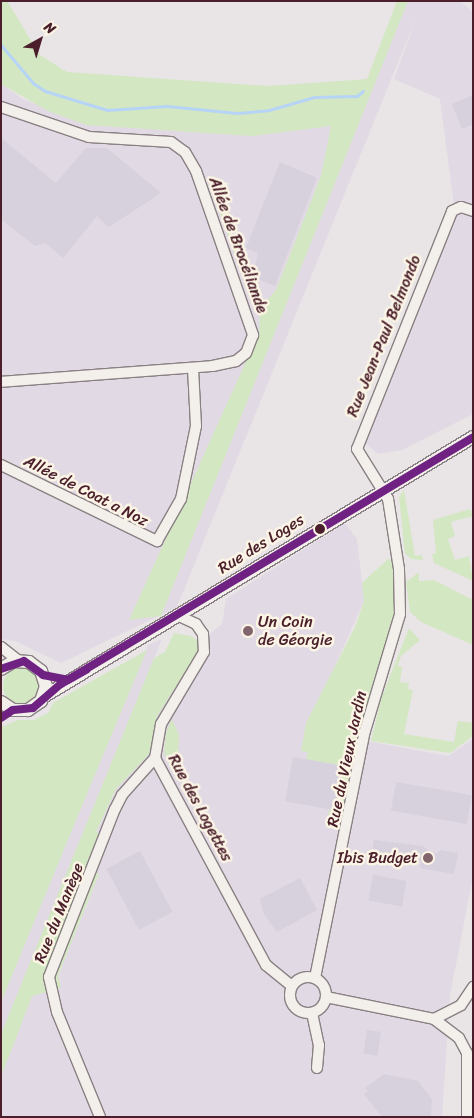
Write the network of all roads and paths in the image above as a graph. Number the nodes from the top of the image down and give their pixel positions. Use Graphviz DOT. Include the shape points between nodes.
graph roads {
  1 [pos="1,107"];
  2 [pos="473,212"];
  3 [pos="193,368"];
  4 [pos="1,382"];
  5 [pos="473,437"];
  6 [pos="1,465"];
  7 [pos="383,489"];
  8 [pos="179,616"];
  9 [pos="1,647"];
  10 [pos="19,660"];
  11 [pos="1,669"];
  12 [pos="43,675"];
  13 [pos="68,680"];
  14 [pos="43,697"];
  15 [pos="1,702"];
  16 [pos="13,710"];
  17 [pos="1,718"];
  18 [pos="155,758"];
  19 [pos="315,978"];
  20 [pos="292,986"];
  21 [pos="473,988"];
  22 [pos="326,997"];
  23 [pos="312,1013"];
  24 [pos="434,1020"];
  25 [pos="317,1068"];
  26 [pos="100,1117"];
  27 [pos="467,1117"];
  1 -- 3 [label="street, Allée de Brocéliande" via="89,137 172,142 185,152 196,171 253,335 246,353 236,361"];
  2 -- 7 [label="street, Rue Jean-Paul Belmondo" via="462,207 452,211 362,433 357,449"];
  3 -- 4 [label="street, Allée de Brocéliande"];
  3 -- 6 [label="street, Allée de Coat a Noz" via="196,426 180,499 157,541"];
  5 -- 7 [label="street, Rue des Loges"];
  7 -- 8 [label="street, Rue des Loges"];
  7 -- 19 [label="street, Rue du Vieux Jardin" via="388,499 399,568 400,614 365,731"];
  8 -- 13 [label="street, Rue des Loges"];
  8 -- 18 [label="street, Rue des Logettes" via="196,624 206,643 161,724"];
  9 -- 10 [label="street"];
  10 -- 11 [label="street"];
  10 -- 12 [label="street" via="33,664"];
  12 -- 13 [label="street"];
  12 -- 14 [label="street"];
  13 -- 14 [label="street, Rue des Loges"];
  14 -- 16 [label="street, Rue des Loges" via="28,710"];
  15 -- 16 [label="street"];
  16 -- 17 [label="street, Rue des Loges"];
  18 -- 20 [label="street, Rue des Logettes" via="266,965"];
  18 -- 26 [label="street, Rue du Manège" via="122,795 115,809 49,977 57,1012"];
  19 -- 20 [label="street" via="302,978"];
  19 -- 22 [label="street" via="324,988"];
  20 -- 23 [label="street" via="290,1000 295,1008"];
  21 -- 24 [label="street" via="462,1005"];
  22 -- 23 [label="street" via="322,1007"];
  22 -- 24 [label="street"];
  23 -- 25 [label="street" via="320,1045"];
  24 -- 27 [label="street" via="459,1038 467,1053"];
}
